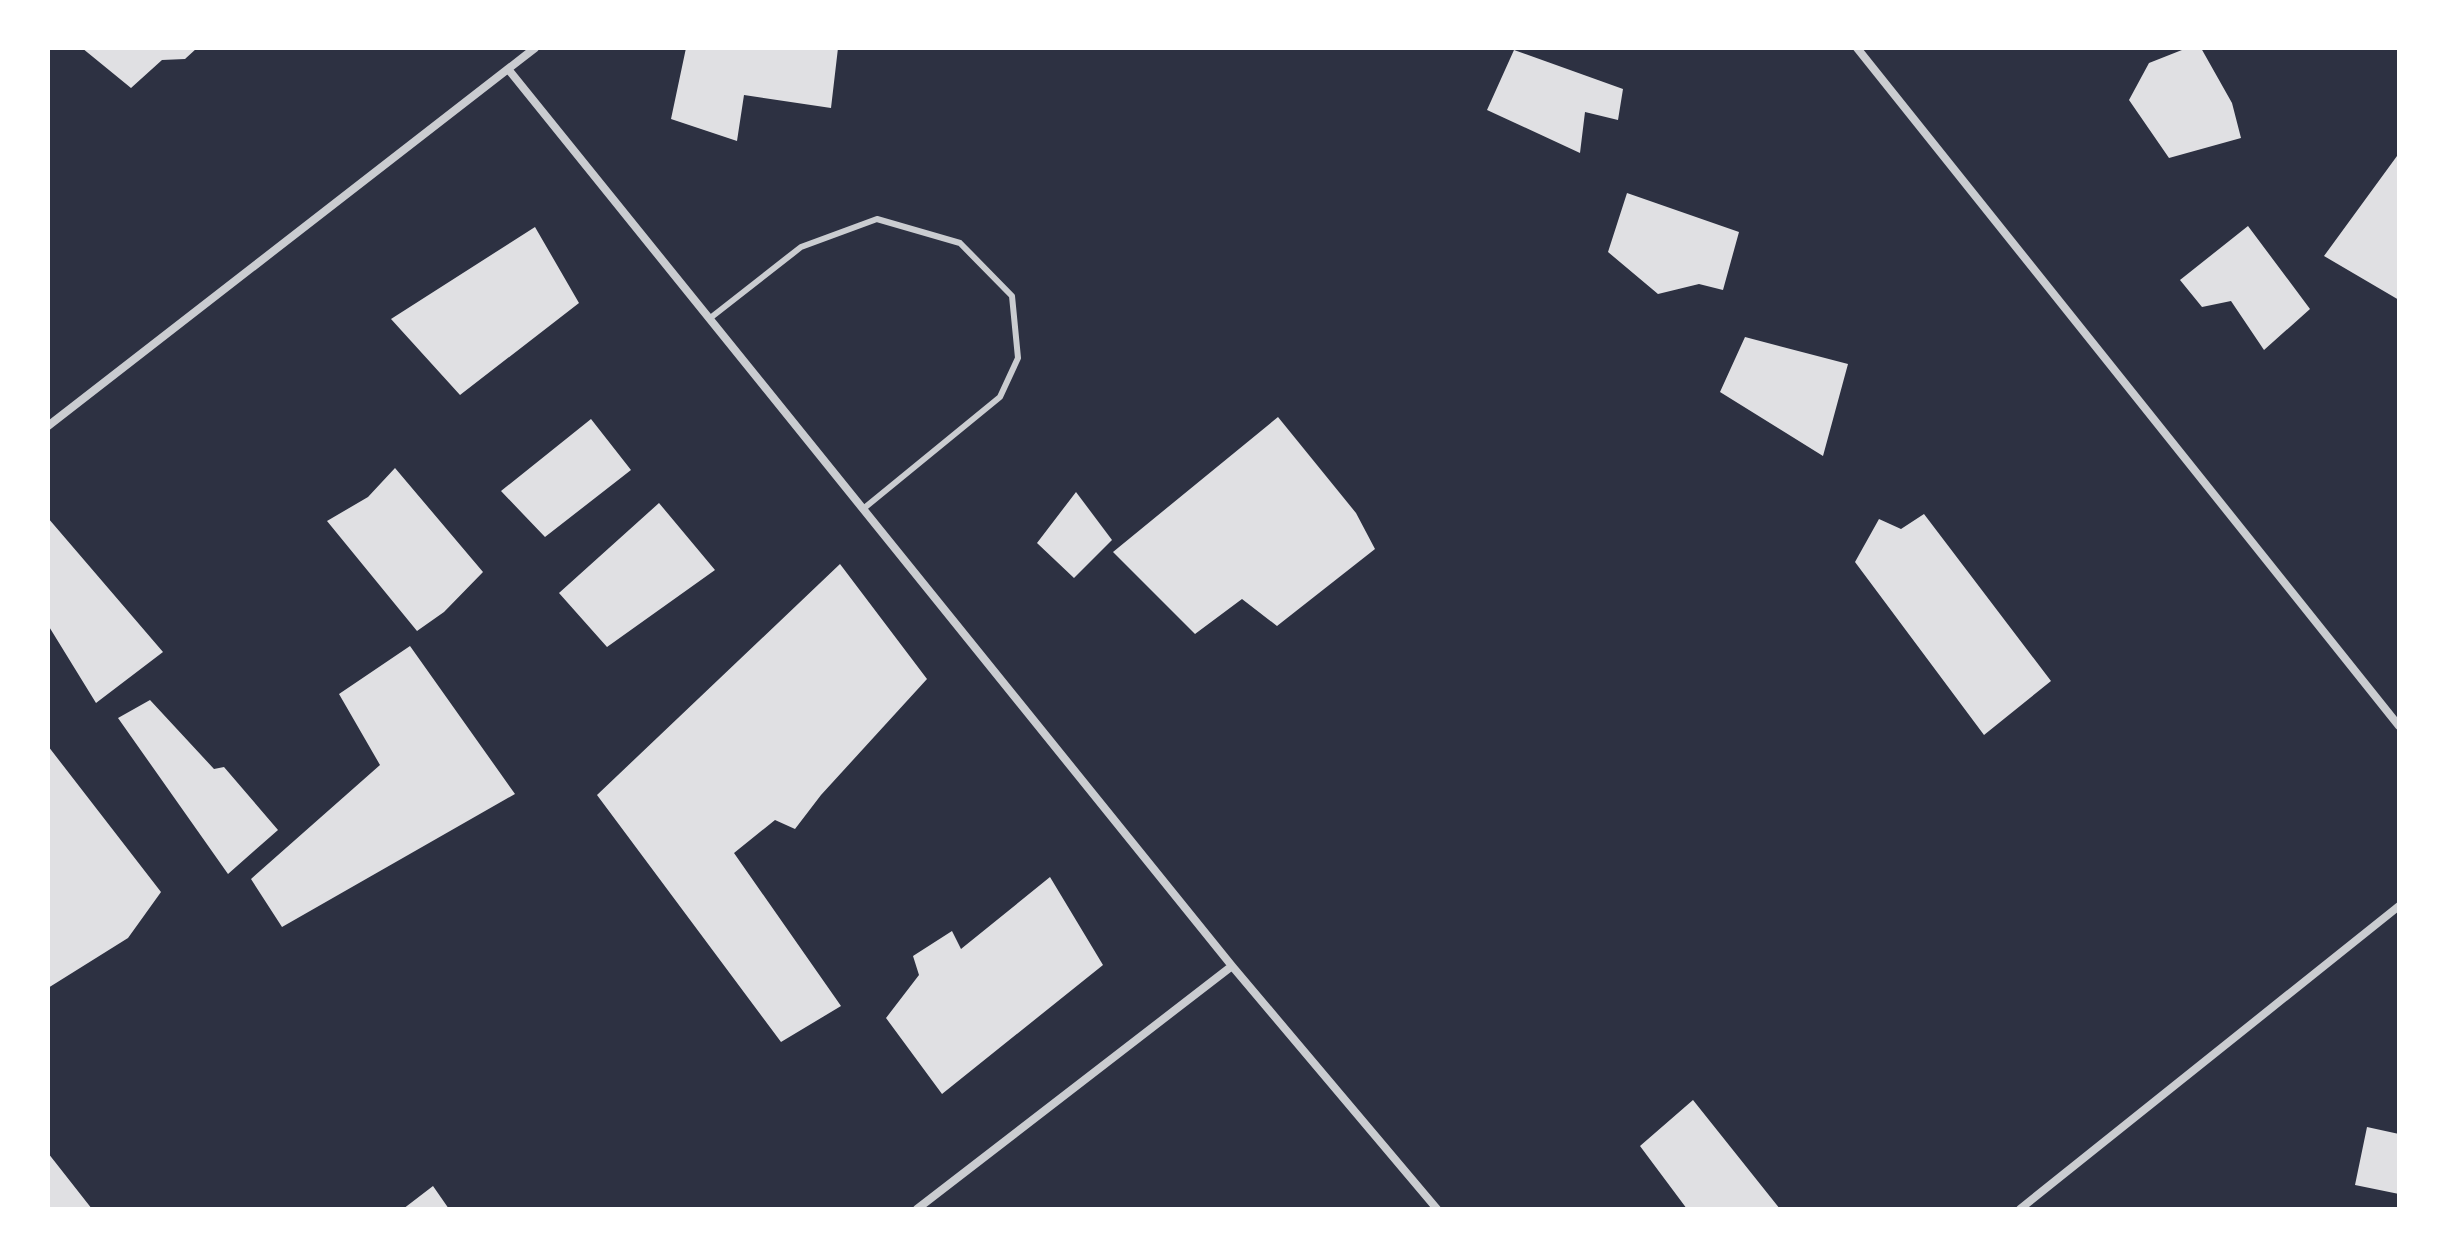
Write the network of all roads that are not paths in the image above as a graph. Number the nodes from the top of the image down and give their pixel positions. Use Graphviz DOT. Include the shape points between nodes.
graph roads {
  1 [pos="535,48"];
  2 [pos="1857,48"];
  3 [pos="508,69"];
  4 [pos="709,319"];
  5 [pos="48,426"];
  6 [pos="863,509"];
  7 [pos="2399,726"];
  8 [pos="2399,906"];
  9 [pos="1232,966"];
  10 [pos="917,1209"];
  11 [pos="1437,1209"];
  12 [pos="2020,1209"];
  1 -- 3 [label="street"];
  2 -- 7 [label="street"];
  3 -- 4 [label="street"];
  3 -- 5 [label="street"];
  4 -- 6 [label="street"];
  4 -- 6 [label="lane" via="801,247 877,219 960,243 1012,296 1018,358 1000,397"];
  6 -- 9 [label="street"];
  8 -- 12 [label="street"];
  9 -- 10 [label="street"];
  9 -- 11 [label="street"];
}
